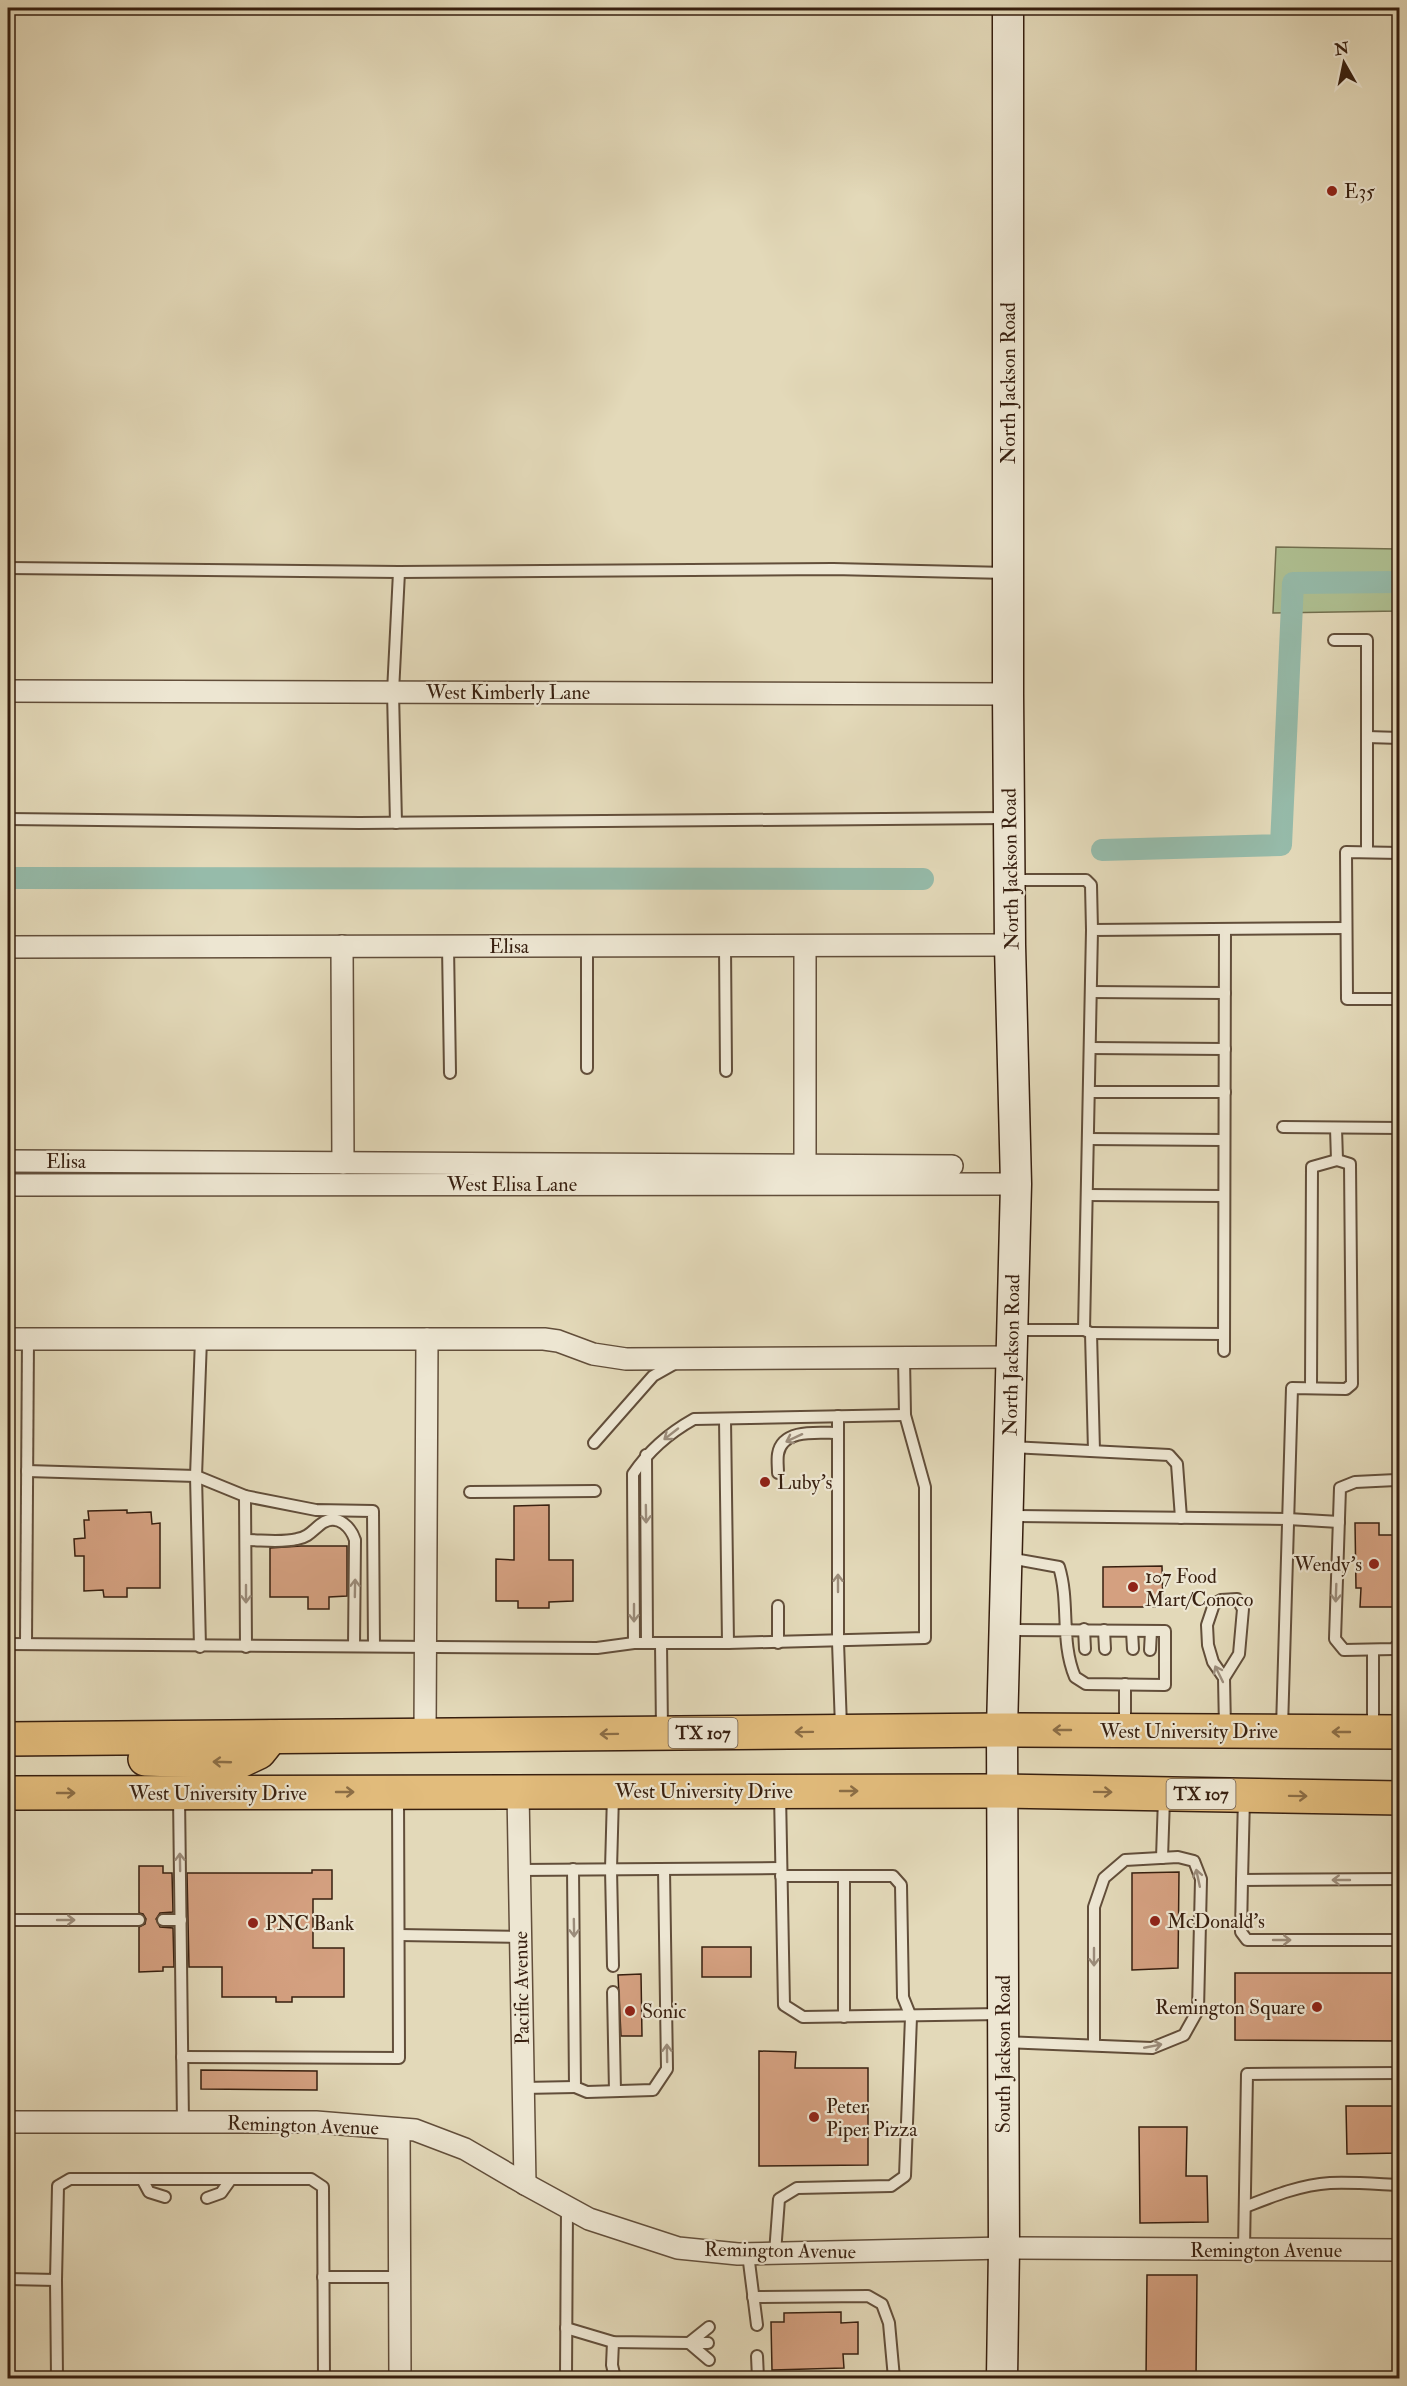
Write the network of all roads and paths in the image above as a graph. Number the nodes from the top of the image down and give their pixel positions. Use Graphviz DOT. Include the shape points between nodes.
graph roads {
  1 [pos="1008,8"];
  2 [pos="8,568"];
  3 [pos="399,572"];
  4 [pos="1008,573"];
  5 [pos="1334,640"];
  6 [pos="8,691"];
  7 [pos="393,692"];
  8 [pos="1008,694"];
  9 [pos="1367,737"];
  10 [pos="1400,738"];
  11 [pos="1009,818"];
  12 [pos="8,819"];
  13 [pos="396,823"];
  14 [pos="1367,852"];
  15 [pos="1400,853"];
  16 [pos="1010,880"];
  17 [pos="1346,928"];
  18 [pos="1225,929"];
  19 [pos="1092,930"];
  20 [pos="1010,945"];
  21 [pos="342,946"];
  22 [pos="448,946"];
  23 [pos="587,946"];
  24 [pos="725,946"];
  25 [pos="805,946"];
  26 [pos="8,947"];
  27 [pos="1091,992"];
  28 [pos="1225,993"];
  29 [pos="1400,999"];
  30 [pos="1090,1048"];
  31 [pos="1225,1049"];
  32 [pos="587,1068"];
  33 [pos="726,1071"];
  34 [pos="450,1073"];
  35 [pos="1089,1092"];
  36 [pos="1224,1092"];
  37 [pos="1282,1127"];
  38 [pos="1336,1128"];
  39 [pos="1400,1128"];
  40 [pos="1088,1139"];
  41 [pos="1224,1140"];
  42 [pos="1337,1160"];
  43 [pos="8,1161"];
  44 [pos="343,1163"];
  45 [pos="805,1165"];
  46 [pos="952,1166"];
  47 [pos="1016,1184"];
  48 [pos="8,1185"];
  49 [pos="1087,1195"];
  50 [pos="1224,1196"];
  51 [pos="1088,1332"];
  52 [pos="1224,1334"];
  53 [pos="18,1339"];
  54 [pos="201,1339"];
  55 [pos="427,1339"];
  56 [pos="1011,1343"];
  57 [pos="1224,1351"];
  58 [pos="904,1358"];
  59 [pos="684,1359"];
  60 [pos="1311,1388"];
  61 [pos="905,1415"];
  62 [pos="838,1416"];
  63 [pos="725,1419"];
  64 [pos="837,1433"];
  65 [pos="594,1443"];
  66 [pos="1009,1447"];
  67 [pos="1094,1451"];
  68 [pos="645,1455"];
  69 [pos="27,1471"];
  70 [pos="778,1473"];
  71 [pos="196,1476"];
  72 [pos="1400,1482"];
  73 [pos="595,1491"];
  74 [pos="470,1492"];
  75 [pos="245,1496"];
  76 [pos="1007,1516"];
  77 [pos="1180,1518"];
  78 [pos="1288,1519"];
  79 [pos="1339,1522"];
  80 [pos="246,1540"];
  81 [pos="1006,1557"];
  82 [pos="778,1606"];
  83 [pos="1065,1629"];
  84 [pos="1084,1629"];
  85 [pos="1004,1630"];
  86 [pos="1104,1630"];
  87 [pos="1132,1631"];
  88 [pos="1151,1631"];
  89 [pos="838,1641"];
  90 [pos="778,1642"];
  91 [pos="634,1643"];
  92 [pos="647,1643"];
  93 [pos="661,1643"];
  94 [pos="728,1643"];
  95 [pos="8,1644"];
  96 [pos="26,1644"];
  97 [pos="354,1646"];
  98 [pos="374,1646"];
  99 [pos="1396,1646"];
  100 [pos="200,1647"];
  101 [pos="246,1647"];
  102 [pos="425,1647"];
  103 [pos="1085,1649"];
  104 [pos="1105,1649"];
  105 [pos="1133,1649"];
  106 [pos="1150,1650"];
  107 [pos="1373,1650"];
  108 [pos="1133,1672"];
  109 [pos="1224,1678"];
  110 [pos="1129,1684"];
  111 [pos="1002,1730"];
  112 [pos="841,1731"];
  113 [pos="1125,1731"];
  114 [pos="1225,1731"];
  115 [pos="1282,1731"];
  116 [pos="1386,1732"];
  117 [pos="662,1733"];
  118 [pos="424,1735"];
  119 [pos="271,1737"];
  120 [pos="8,1739"];
  121 [pos="8,1761"];
  122 [pos="613,1791"];
  123 [pos="780,1791"];
  124 [pos="1002,1791"];
  125 [pos="398,1792"];
  126 [pos="518,1792"];
  127 [pos="8,1793"];
  128 [pos="179,1793"];
  129 [pos="1165,1793"];
  130 [pos="1244,1795"];
  131 [pos="1400,1798"];
  132 [pos="1162,1858"];
  133 [pos="573,1869"];
  134 [pos="611,1869"];
  135 [pos="664,1869"];
  136 [pos="519,1870"];
  137 [pos="781,1872"];
  138 [pos="844,1876"];
  139 [pos="1400,1879"];
  140 [pos="1242,1880"];
  141 [pos="8,1920"];
  142 [pos="139,1920"];
  143 [pos="164,1920"];
  144 [pos="181,1920"];
  145 [pos="399,1935"];
  146 [pos="520,1936"];
  147 [pos="1400,1940"];
  148 [pos="613,1966"];
  149 [pos="613,1992"];
  150 [pos="844,2017"];
  151 [pos="911,2017"];
  152 [pos="1003,2028"];
  153 [pos="1095,2046"];
  154 [pos="182,2057"];
  155 [pos="1400,2073"];
  156 [pos="575,2087"];
  157 [pos="523,2088"];
  158 [pos="615,2091"];
  159 [pos="8,2122"];
  160 [pos="183,2122"];
  161 [pos="399,2129"];
  162 [pos="142,2179"];
  163 [pos="231,2179"];
  164 [pos="525,2184"];
  165 [pos="1400,2185"];
  166 [pos="165,2198"];
  167 [pos="207,2198"];
  168 [pos="567,2207"];
  169 [pos="1245,2207"];
  170 [pos="1004,2248"];
  171 [pos="1244,2250"];
  172 [pos="1400,2250"];
  173 [pos="775,2253"];
  174 [pos="748,2254"];
  175 [pos="323,2277"];
  176 [pos="400,2277"];
  177 [pos="8,2279"];
  178 [pos="56,2280"];
  179 [pos="753,2296"];
  180 [pos="757,2325"];
  181 [pos="709,2327"];
  182 [pos="566,2328"];
  183 [pos="614,2342"];
  184 [pos="689,2343"];
  185 [pos="708,2343"];
  186 [pos="757,2356"];
  187 [pos="709,2360"];
  188 [pos="57,2379"];
  189 [pos="324,2379"];
  190 [pos="400,2379"];
  191 [pos="566,2379"];
  192 [pos="615,2379"];
  193 [pos="758,2379"];
  194 [pos="894,2379"];
  195 [pos="1002,2379"];
  1 -- 4 [label="main road, North Jackson Road"];
  2 -- 3 [label="lane"];
  3 -- 4 [label="lane" via="833,568"];
  3 -- 7 [label="lane"];
  4 -- 8 [label="main road, North Jackson Road"];
  5 -- 9 [label="lane" via="1367,640"];
  6 -- 7 [label="street, West Kimberly Lane"];
  7 -- 8 [label="street, West Kimberly Lane"];
  7 -- 13 [label="lane"];
  8 -- 11 [label="main road, North Jackson Road"];
  9 -- 10 [label="lane"];
  9 -- 14 [label="lane"];
  11 -- 13 [label="lane"];
  11 -- 16 [label="main road, North Jackson Road"];
  12 -- 13 [label="lane"];
  14 -- 15 [label="lane"];
  14 -- 17 [label="lane" via="1347,852"];
  16 -- 19 [label="lane" via="1086,880 1091,885"];
  16 -- 20 [label="main road, North Jackson Road"];
  17 -- 18 [label="lane"];
  17 -- 29 [label="lane" via="1347,999"];
  18 -- 19 [label="lane"];
  18 -- 28 [label="lane"];
  19 -- 27 [label="lane"];
  20 -- 25 [label="street, Elisa"];
  20 -- 47 [label="main road, North Jackson Road"];
  21 -- 22 [label="street, Elisa"];
  21 -- 26 [label="street, Elisa"];
  21 -- 44 [label="street"];
  22 -- 23 [label="street, Elisa"];
  22 -- 34 [label="lane"];
  23 -- 24 [label="street, Elisa"];
  23 -- 32 [label="lane"];
  24 -- 25 [label="street, Elisa"];
  24 -- 33 [label="lane"];
  25 -- 45 [label="street"];
  27 -- 28 [label="lane"];
  27 -- 30 [label="lane"];
  28 -- 31 [label="lane"];
  30 -- 31 [label="lane"];
  30 -- 35 [label="lane"];
  31 -- 36 [label="lane"];
  35 -- 36 [label="lane"];
  35 -- 40 [label="lane"];
  36 -- 41 [label="lane"];
  37 -- 38 [label="lane"];
  38 -- 39 [label="lane"];
  38 -- 42 [label="lane"];
  40 -- 41 [label="lane"];
  40 -- 49 [label="lane"];
  41 -- 50 [label="lane"];
  42 -- 60 [label="lane" via="1312,1167"];
  42 -- 60 [label="lane" via="1350,1164 1352,1384 1346,1389"];
  43 -- 44 [label="street, Elisa"];
  44 -- 45 [label="street, Elisa"];
  45 -- 46 [label="street, Elisa"];
  47 -- 48 [label="street, West Elisa Lane"];
  47 -- 56 [label="main road, North Jackson Road"];
  49 -- 50 [label="lane"];
  49 -- 51 [label="lane"];
  50 -- 52 [label="lane"];
  51 -- 52 [label="lane"];
  51 -- 56 [label="lane"];
  51 -- 67 [label="lane"];
  52 -- 57 [label="lane"];
  53 -- 54 [label="street"];
  53 -- 69 [label="lane"];
  54 -- 55 [label="street"];
  54 -- 71 [label="lane"];
  55 -- 59 [label="street" via="544,1339 592,1354 626,1359"];
  55 -- 102 [label="street"];
  56 -- 58 [label="street"];
  56 -- 66 [label="main road, North Jackson Road"];
  58 -- 59 [label="street"];
  58 -- 61 [label="lane"];
  59 -- 65 [label="lane" via="653,1376"];
  60 -- 78 [label="lane" via="1292,1388"];
  61 -- 62 [label="lane"];
  61 -- 89 [label="lane" via="925,1487 925,1638"];
  62 -- 63 [label="lane"];
  62 -- 64 [label="lane"];
  63 -- 68 [label="lane, one-way" via="694,1419 675,1429"];
  63 -- 94 [label="lane"];
  64 -- 70 [label="lane, one-way" via="804,1433 788,1439 778,1451"];
  89 -- 64 [label="lane, one-way"];
  66 -- 67 [label="lane"];
  66 -- 76 [label="main road, North Jackson Road"];
  67 -- 77 [label="lane" via="1169,1455 1177,1464"];
  68 -- 91 [label="lane, one-way" via="633,1474"];
  68 -- 92 [label="lane, one-way"];
  69 -- 71 [label="lane"];
  69 -- 96 [label="lane"];
  71 -- 75 [label="lane"];
  71 -- 100 [label="lane"];
  72 -- 79 [label="lane" via="1355,1482 1340,1488"];
  73 -- 74 [label="lane"];
  75 -- 80 [label="lane"];
  75 -- 98 [label="lane" via="316,1510 373,1511"];
  76 -- 77 [label="lane"];
  76 -- 81 [label="main road, North Jackson Road"];
  77 -- 78 [label="lane"];
  78 -- 79 [label="lane"];
  78 -- 115 [label="lane"];
  79 -- 107 [label="lane, one-way" via="1335,1639 1344,1650"];
  97 -- 80 [label="lane, one-way" via="355,1540 351,1529 332,1520 323,1522 307,1537"];
  80 -- 101 [label="lane, one-way"];
  81 -- 83 [label="lane" via="1059,1567"];
  81 -- 85 [label="main road, North Jackson Road"];
  82 -- 90 [label="lane"];
  83 -- 84 [label="lane"];
  83 -- 85 [label="lane"];
  83 -- 110 [label="lane" via="1069,1664 1075,1677"];
  84 -- 86 [label="lane"];
  84 -- 103 [label="lane"];
  85 -- 111 [label="main road, North Jackson Road"];
  86 -- 87 [label="lane"];
  86 -- 104 [label="lane"];
  87 -- 88 [label="lane"];
  87 -- 105 [label="lane"];
  88 -- 106 [label="lane"];
  88 -- 110 [label="lane" via="1165,1631 1165,1685 1150,1679"];
  89 -- 90 [label="lane"];
  89 -- 112 [label="lane"];
  90 -- 94 [label="lane"];
  91 -- 92 [label="lane"];
  91 -- 102 [label="lane" via="597,1648"];
  92 -- 93 [label="lane"];
  93 -- 94 [label="lane"];
  93 -- 117 [label="lane"];
  95 -- 96 [label="lane"];
  96 -- 100 [label="lane"];
  97 -- 98 [label="lane"];
  97 -- 101 [label="lane"];
  98 -- 102 [label="lane"];
  99 -- 107 [label="lane"];
  100 -- 101 [label="lane"];
  102 -- 118 [label="street"];
  107 -- 116 [label="lane"];
  108 -- 110 [label="lane"];
  109 -- 109 [label="lane, one-way" via="1213,1662 1207,1625 1214,1604 1237,1599 1243,1609 1239,1654"];
  109 -- 114 [label="lane"];
  110 -- 113 [label="lane"];
  111 -- 112 [label="main road, West University Drive / TX 107"];
  113 -- 111 [label="main road, West University Drive / TX 107, one-way"];
  111 -- 124 [label="main road, South Jackson Road"];
  112 -- 117 [label="main road, West University Drive / TX 107, one-way"];
  113 -- 114 [label="main road, West University Drive / TX 107"];
  114 -- 115 [label="main road, West University Drive / TX 107"];
  116 -- 115 [label="main road, West University Drive / TX 107, one-way"];
  117 -- 118 [label="main road, West University Drive / TX 107, one-way"];
  118 -- 119 [label="main road, West University Drive / TX 107"];
  119 -- 120 [label="main road, West University Drive / TX 107"];
  119 -- 121 [label="main road, one-way" via="259,1752 238,1762"];
  122 -- 123 [label="main road, West University Drive / TX 107"];
  122 -- 126 [label="main road, West University Drive / TX 107"];
  122 -- 134 [label="lane"];
  123 -- 124 [label="main road, West University Drive / TX 107, one-way"];
  123 -- 137 [label="lane"];
  124 -- 129 [label="main road, West University Drive / TX 107, one-way"];
  124 -- 152 [label="main road, South Jackson Road"];
  125 -- 126 [label="main road, West University Drive / TX 107"];
  128 -- 125 [label="main road, West University Drive / TX 107, one-way"];
  125 -- 145 [label="lane"];
  126 -- 136 [label="street, Pacific Avenue"];
  127 -- 128 [label="main road, West University Drive / TX 107, one-way"];
  144 -- 128 [label="lane, one-way"];
  129 -- 130 [label="main road, West University Drive / TX 107"];
  129 -- 132 [label="lane"];
  130 -- 131 [label="main road, West University Drive / TX 107, one-way"];
  130 -- 140 [label="lane"];
  132 -- 153 [label="lane, one-way" via="1125,1860 1104,1878 1094,1907"];
  153 -- 132 [label="lane, one-way" via="1152,2048 1184,2036 1198,2010 1201,1879 1194,1861"];
  133 -- 134 [label="lane"];
  133 -- 136 [label="lane"];
  133 -- 156 [label="lane, one-way"];
  134 -- 135 [label="lane"];
  134 -- 148 [label="lane"];
  135 -- 137 [label="lane"];
  158 -- 135 [label="lane, one-way" via="653,2090 667,2069"];
  136 -- 146 [label="street, Pacific Avenue"];
  137 -- 138 [label="lane"];
  137 -- 150 [label="lane" via="784,2005 803,2017"];
  138 -- 150 [label="lane"];
  138 -- 151 [label="lane" via="893,1876 901,1885 903,1997"];
  139 -- 140 [label="lane, one-way"];
  140 -- 147 [label="lane, one-way" via="1241,1932 1247,1940"];
  141 -- 142 [label="lane, one-way"];
  143 -- 144 [label="lane"];
  144 -- 154 [label="lane"];
  145 -- 146 [label="lane"];
  145 -- 154 [label="lane" via="399,2058"];
  146 -- 157 [label="street, Pacific Avenue"];
  149 -- 158 [label="lane"];
  150 -- 151 [label="lane"];
  151 -- 152 [label="lane"];
  151 -- 173 [label="lane" via="905,2176 891,2186 797,2188 779,2199"];
  152 -- 153 [label="lane"];
  152 -- 170 [label="main road, South Jackson Road"];
  154 -- 160 [label="lane"];
  155 -- 169 [label="lane" via="1247,2074"];
  156 -- 157 [label="lane"];
  156 -- 158 [label="lane" via="587,2092"];
  157 -- 164 [label="street, Pacific Avenue"];
  159 -- 160 [label="street, Remington Avenue"];
  160 -- 161 [label="street, Remington Avenue" via="316,2122"];
  161 -- 164 [label="street, Remington Avenue" via="415,2130 465,2149"];
  161 -- 176 [label="street"];
  162 -- 163 [label="lane"];
  162 -- 166 [label="lane" via="149,2192"];
  162 -- 178 [label="lane" via="70,2179 58,2186"];
  163 -- 167 [label="lane" via="221,2193"];
  163 -- 175 [label="lane" via="311,2179 323,2187"];
  164 -- 168 [label="street, Remington Avenue"];
  165 -- 169 [label="lane" via="1308,2186"];
  168 -- 174 [label="street, Remington Avenue" via="678,2248"];
  168 -- 182 [label="lane"];
  169 -- 171 [label="lane"];
  170 -- 171 [label="street, Remington Avenue"];
  170 -- 173 [label="street, Remington Avenue"];
  170 -- 195 [label="main road, South Jackson Road"];
  171 -- 172 [label="street, Remington Avenue"];
  173 -- 174 [label="street, Remington Avenue"];
  174 -- 179 [label="lane"];
  175 -- 176 [label="lane"];
  175 -- 189 [label="lane"];
  176 -- 190 [label="street"];
  177 -- 178 [label="lane"];
  178 -- 188 [label="lane"];
  179 -- 180 [label="lane"];
  179 -- 194 [label="lane" via="868,2296 882,2304 889,2323"];
  181 -- 184 [label="lane"];
  182 -- 183 [label="lane"];
  182 -- 191 [label="lane"];
  183 -- 184 [label="lane"];
  183 -- 192 [label="lane"];
  184 -- 185 [label="lane"];
  184 -- 187 [label="lane"];
  186 -- 193 [label="lane"];
}
